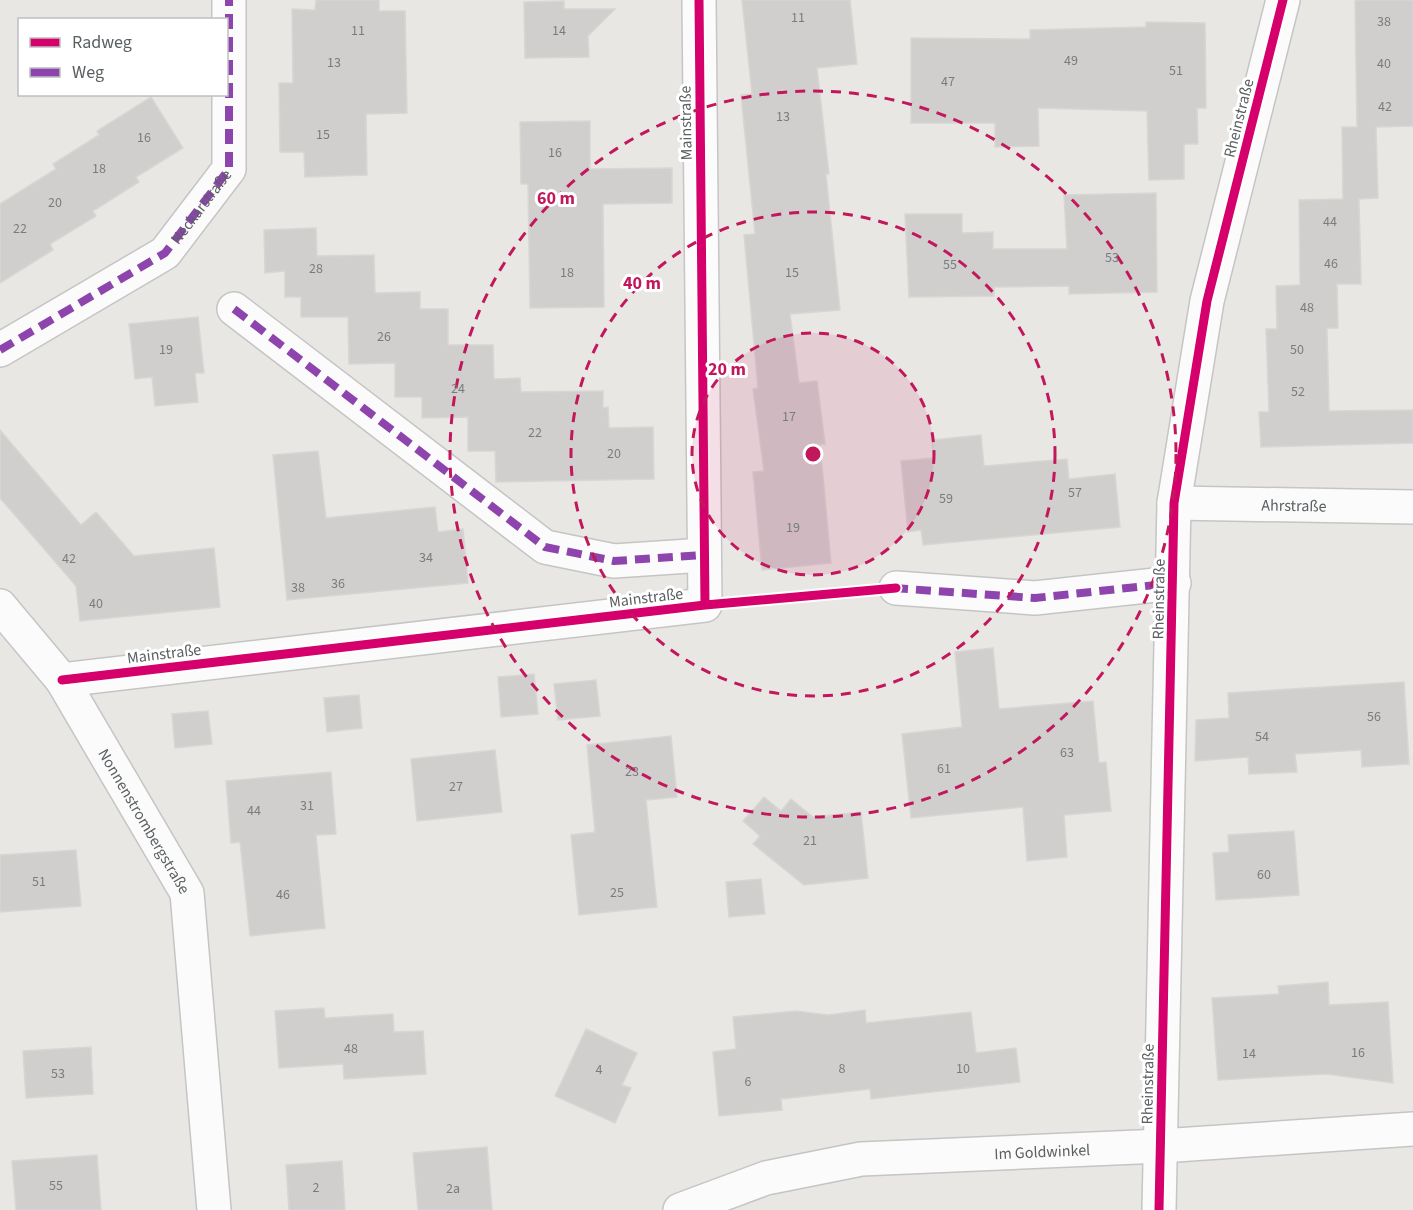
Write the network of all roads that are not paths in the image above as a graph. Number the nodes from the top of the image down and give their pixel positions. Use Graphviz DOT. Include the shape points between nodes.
graph roads {
  1 [pos="230,0"];
  2 [pos="699,0"];
  3 [pos="1283,0"];
  4 [pos="234,309"];
  5 [pos="0,350"];
  6 [pos="1174,503"];
  7 [pos="1413,507"];
  8 [pos="704,555"];
  9 [pos="1174,583"];
  10 [pos="896,588"];
  11 [pos="0,606"];
  12 [pos="62,680"];
  13 [pos="1413,1129"];
  14 [pos="1161,1146"];
  15 [pos="214,1210"];
  16 [pos="680,1210"];
  17 [pos="1160,1210"];
  1 -- 5 [label="street, Neckarstraße" via="229,169 165,253"];
  2 -- 8 [label="street, Mainstraße"];
  3 -- 6 [label="street, Rheinstraße" via="1207,301"];
  4 -- 8 [label="street" via="545,547 614,561"];
  6 -- 7 [label="street, Ahrstraße"];
  6 -- 9 [label="street, Rheinstraße"];
  8 -- 12 [label="street, Mainstraße" via="705,605"];
  9 -- 10 [label="street, Rheinstraße" via="1035,598"];
  9 -- 14 [label="street, Rheinstraße"];
  11 -- 12 [label="street, Nonnenstrombergstraße"];
  12 -- 15 [label="street, Nonnenstrombergstraße" via="187,893"];
  13 -- 14 [label="street, Im Goldwinkel"];
  14 -- 16 [label="street, Im Goldwinkel" via="861,1159 766,1178"];
  14 -- 17 [label="street, Rheinstraße"];
}
